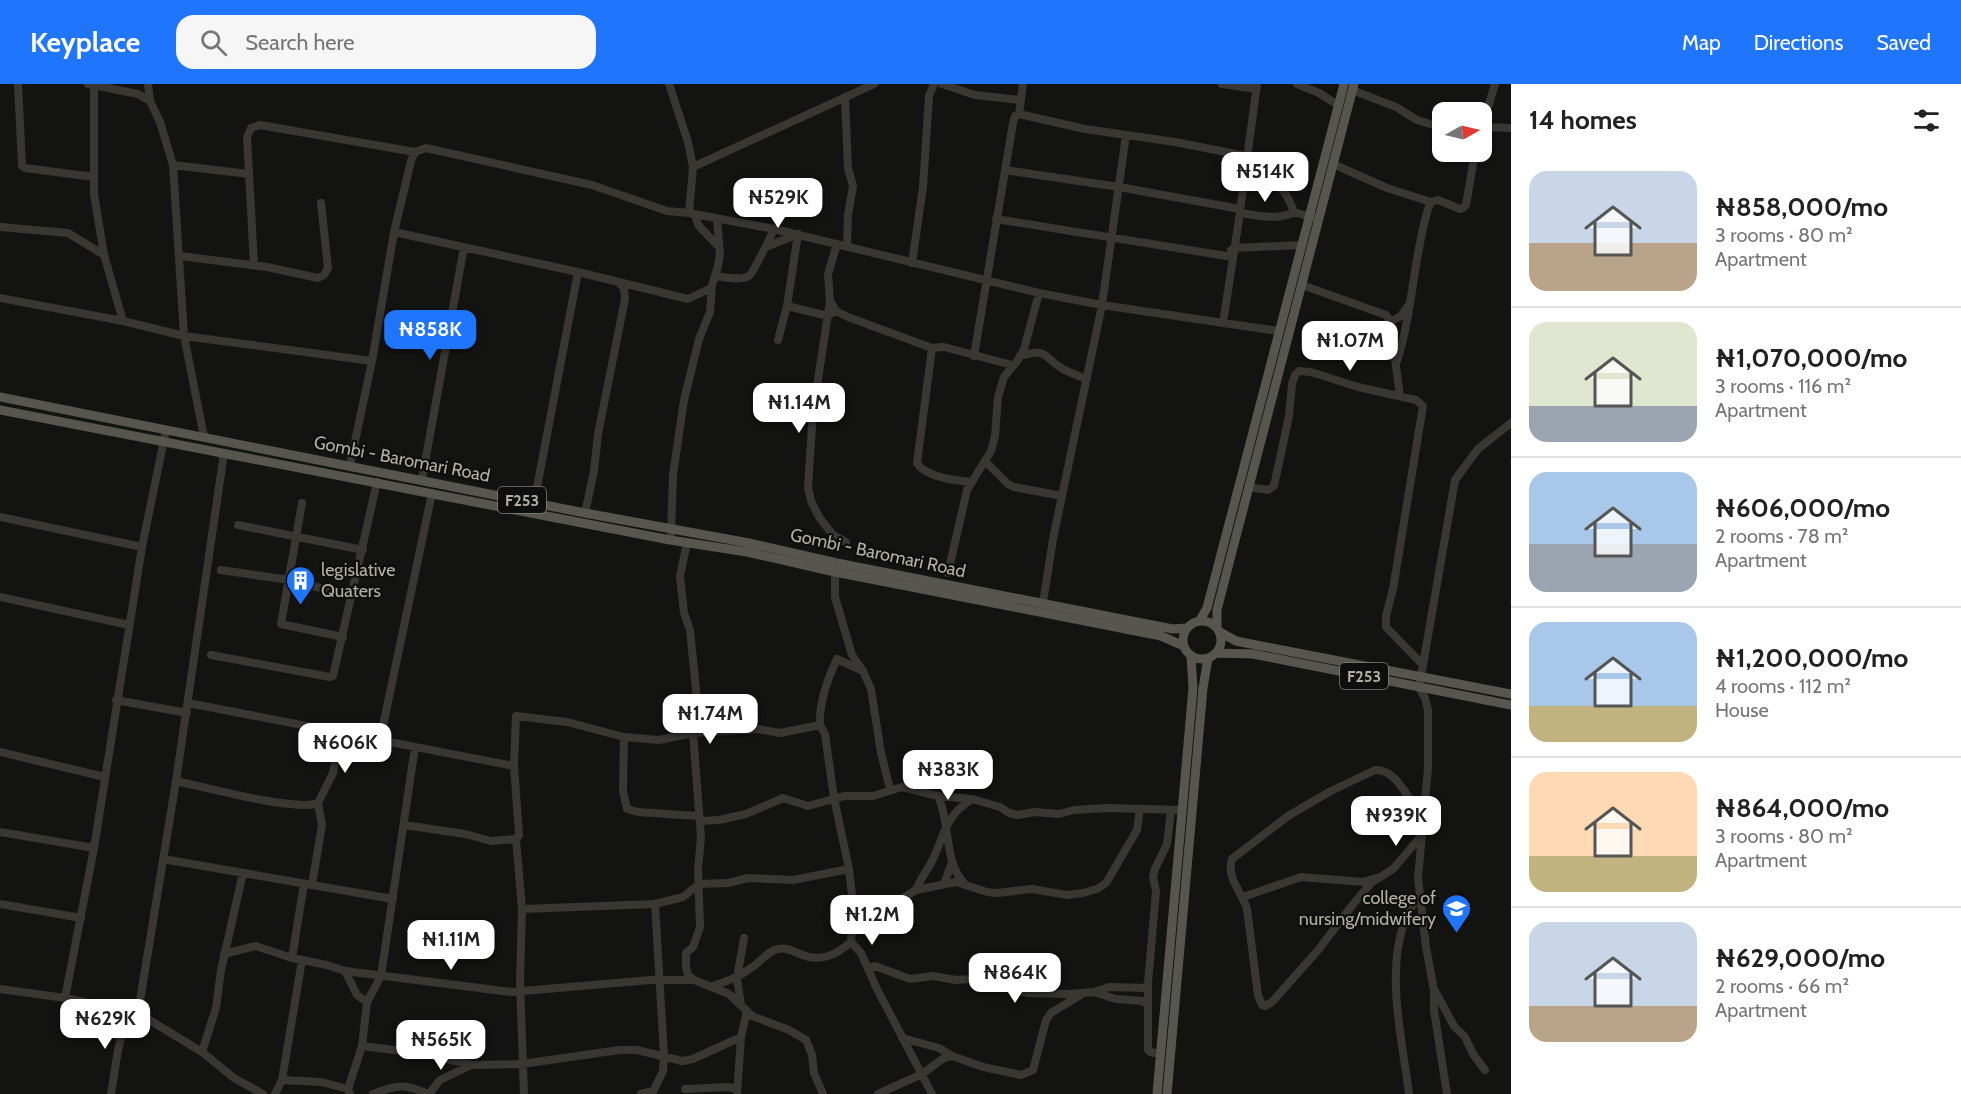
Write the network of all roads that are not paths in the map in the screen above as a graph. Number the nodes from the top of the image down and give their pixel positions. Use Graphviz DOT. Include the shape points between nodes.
graph roads {
  1 [pos="18,84"];
  2 [pos="147,84"];
  3 [pos="874,84"];
  4 [pos="934,84"];
  5 [pos="942,84"];
  6 [pos="1023,84"];
  7 [pos="1222,84"];
  8 [pos="1297,84"];
  9 [pos="1344,84"];
  10 [pos="1496,84"];
  11 [pos="91,85"];
  12 [pos="671,86"];
  13 [pos="1256,87"];
  14 [pos="1353,87"];
  15 [pos="845,97"];
  16 [pos="1021,100"];
  17 [pos="150,101"];
  18 [pos="1490,102"];
  19 [pos="1338,105"];
  20 [pos="1019,114"];
  21 [pos="1432,125"];
  22 [pos="1492,127"];
  23 [pos="1511,128"];
  24 [pos="1126,135"];
  25 [pos="414,152"];
  26 [pos="1246,156"];
  27 [pos="1473,162"];
  28 [pos="1333,164"];
  29 [pos="173,165"];
  30 [pos="693,167"];
  31 [pos="1005,170"];
  32 [pos="249,174"];
  33 [pos="1244,176"];
  34 [pos="94,177"];
  35 [pos="1119,187"];
  36 [pos="1431,202"];
  37 [pos="321,203"];
  38 [pos="1240,211"];
  39 [pos="1294,212"];
  40 [pos="692,214"];
  41 [pos="1313,218"];
  42 [pos="717,219"];
  43 [pos="996,219"];
  44 [pos="0,227"];
  45 [pos="774,229"];
  46 [pos="394,232"];
  47 [pos="798,234"];
  48 [pos="1113,236"];
  49 [pos="837,244"];
  50 [pos="1301,245"];
  51 [pos="464,247"];
  52 [pos="718,247"];
  53 [pos="766,247"];
  54 [pos="847,247"];
  55 [pos="1235,248"];
  56 [pos="104,255"];
  57 [pos="1220,255"];
  58 [pos="180,256"];
  59 [pos="1233,257"];
  60 [pos="912,263"];
  61 [pos="254,265"];
  62 [pos="578,272"];
  63 [pos="715,276"];
  64 [pos="987,281"];
  65 [pos="618,282"];
  66 [pos="1302,285"];
  67 [pos="711,288"];
  68 [pos="1039,293"];
  69 [pos="0,298"];
  70 [pos="830,301"];
  71 [pos="1409,302"];
  72 [pos="1102,305"];
  73 [pos="787,306"];
  74 [pos="836,310"];
  75 [pos="828,316"];
  76 [pos="123,321"];
  77 [pos="1390,322"];
  78 [pos="1223,323"];
  79 [pos="1278,330"];
  80 [pos="184,336"];
  81 [pos="778,340"];
  82 [pos="932,348"];
  83 [pos="974,356"];
  84 [pos="1020,356"];
  85 [pos="1397,361"];
  86 [pos="372,362"];
  87 [pos="1012,365"];
  88 [pos="1087,379"];
  89 [pos="1400,396"];
  90 [pos="0,397"];
  91 [pos="0,410"];
  92 [pos="1511,423"];
  93 [pos="166,430"];
  94 [pos="204,438"];
  95 [pos="164,442"];
  96 [pos="224,453"];
  97 [pos="298,455"];
  98 [pos="985,461"];
  99 [pos="350,465"];
  100 [pos="296,466"];
  101 [pos="422,479"];
  102 [pos="377,482"];
  103 [pos="972,482"];
  104 [pos="1249,487"];
  105 [pos="432,493"];
  106 [pos="1062,496"];
  107 [pos="302,503"];
  108 [pos="534,503"];
  109 [pos="585,513"];
  110 [pos="0,517"];
  111 [pos="238,525"];
  112 [pos="673,529"];
  113 [pos="297,535"];
  114 [pos="670,540"];
  115 [pos="846,542"];
  116 [pos="687,543"];
  117 [pos="142,547"];
  118 [pos="363,550"];
  119 [pos="222,570"];
  120 [pos="835,572"];
  121 [pos="948,573"];
  122 [pos="289,580"];
  123 [pos="352,596"];
  124 [pos="0,597"];
  125 [pos="1043,608"];
  126 [pos="1200,620"];
  127 [pos="129,625"];
  128 [pos="1186,628"];
  129 [pos="1218,630"];
  130 [pos="343,637"];
  131 [pos="1184,646"];
  132 [pos="211,656"];
  133 [pos="1191,656"];
  134 [pos="1212,656"];
  135 [pos="1424,665"];
  136 [pos="863,671"];
  137 [pos="1421,677"];
  138 [pos="1419,688"];
  139 [pos="1511,694"];
  140 [pos="116,700"];
  141 [pos="188,703"];
  142 [pos="1511,705"];
  143 [pos="187,713"];
  144 [pos="820,725"];
  145 [pos="340,733"];
  146 [pos="693,733"];
  147 [pos="624,737"];
  148 [pos="380,740"];
  149 [pos="415,747"];
  150 [pos="0,752"];
  151 [pos="514,766"];
  152 [pos="105,777"];
  153 [pos="176,782"];
  154 [pos="890,789"];
  155 [pos="938,796"];
  156 [pos="834,798"];
  157 [pos="972,799"];
  158 [pos="318,803"];
  159 [pos="1426,804"];
  160 [pos="1140,809"];
  161 [pos="1172,810"];
  162 [pos="1182,810"];
  163 [pos="700,819"];
  164 [pos="947,824"];
  165 [pos="404,825"];
  166 [pos="0,832"];
  167 [pos="1424,834"];
  168 [pos="516,839"];
  169 [pos="94,848"];
  170 [pos="163,859"];
  171 [pos="952,862"];
  172 [pos="849,870"];
  173 [pos="243,873"];
  174 [pos="1382,875"];
  175 [pos="308,884"];
  176 [pos="699,884"];
  177 [pos="944,884"];
  178 [pos="965,884"];
  179 [pos="916,890"];
  180 [pos="1420,895"];
  181 [pos="852,897"];
  182 [pos="1244,897"];
  183 [pos="393,899"];
  184 [pos="0,904"];
  185 [pos="656,904"];
  186 [pos="869,907"];
  187 [pos="522,909"];
  188 [pos="81,918"];
  189 [pos="852,920"];
  190 [pos="744,938"];
  191 [pos="851,942"];
  192 [pos="224,954"];
  193 [pos="291,958"];
  194 [pos="302,960"];
  195 [pos="869,968"];
  196 [pos="345,971"];
  197 [pos="381,976"];
  198 [pos="737,978"];
  199 [pos="694,980"];
  200 [pos="660,981"];
  201 [pos="1148,983"];
  202 [pos="713,986"];
  203 [pos="0,989"];
  204 [pos="1434,990"];
  205 [pos="522,991"];
  206 [pos="1094,992"];
  207 [pos="1084,993"];
  208 [pos="65,998"];
  209 [pos="367,1002"];
  210 [pos="1147,1004"];
  211 [pos="741,1005"];
  212 [pos="128,1011"];
  213 [pos="747,1011"];
  214 [pos="138,1013"];
  215 [pos="741,1037"];
  216 [pos="902,1038"];
  217 [pos="362,1047"];
  218 [pos="202,1052"];
  219 [pos="1161,1054"];
  220 [pos="664,1055"];
  221 [pos="952,1056"];
  222 [pos="522,1064"];
  223 [pos="472,1065"];
  224 [pos="1485,1070"];
  225 [pos="922,1074"];
  226 [pos="282,1080"];
  227 [pos="685,1089"];
  228 [pos="349,1091"];
  229 [pos="737,1092"];
  230 [pos="652,1093"];
  231 [pos="111,1094"];
  232 [pos="264,1094"];
  233 [pos="275,1094"];
  234 [pos="373,1094"];
  235 [pos="428,1094"];
  236 [pos="524,1094"];
  237 [pos="641,1094"];
  238 [pos="823,1094"];
  239 [pos="878,1094"];
  240 [pos="933,1094"];
  241 [pos="1157,1094"];
  242 [pos="1167,1094"];
  243 [pos="1408,1094"];
  244 [pos="1447,1094"];
  1 -- 34 [label="street" via="22,166"];
  2 -- 17 [label="street"];
  3 -- 15 [label="street"];
  4 -- 60 [label="street" via="929,96 923,187"];
  5 -- 16 [label="street" via="975,94"];
  6 -- 16 [label="street"];
  7 -- 13 [label="street"];
  8 -- 19 [label="street"];
  9 -- 19 [label="main road"];
  10 -- 18 [label="street"];
  11 -- 17 [label="street" via="138,94"];
  11 -- 34 [label="street"];
  12 -- 30 [label="street"];
  13 -- 26 [label="street"];
  14 -- 21 [label="street"];
  14 -- 28 [label="main road"];
  15 -- 30 [label="street"];
  15 -- 54 [label="street" via="848,168 853,186"];
  16 -- 20 [label="street"];
  17 -- 29 [label="street"];
  19 -- 41 [label="main road"];
  20 -- 24 [label="street"];
  20 -- 31 [label="street" via="1013,123"];
  22 -- 23 [label="street"];
  24 -- 26 [label="street"];
  24 -- 35 [label="street"];
  25 -- 32 [label="street" via="260,125 251,128 247,137"];
  25 -- 40 [label="street" via="426,148 581,182 667,211"];
  25 -- 46 [label="street"];
  26 -- 33 [label="street"];
  27 -- 36 [label="street" via="1463,208 1438,200"];
  28 -- 36 [label="street"];
  28 -- 41 [label="main road"];
  29 -- 32 [label="street"];
  29 -- 58 [label="street"];
  30 -- 40 [label="street"];
  31 -- 35 [label="street"];
  31 -- 43 [label="street"];
  32 -- 61 [label="street"];
  33 -- 38 [label="street"];
  33 -- 39 [label="street" via="1272,182 1284,190"];
  34 -- 56 [label="street"];
  35 -- 38 [label="street"];
  35 -- 48 [label="street"];
  36 -- 71 [label="street"];
  37 -- 61 [label="street" via="327,268 324,275 318,278"];
  38 -- 39 [label="street" via="1279,217"];
  38 -- 55 [label="street"];
  39 -- 41 [label="street"];
  40 -- 42 [label="street"];
  40 -- 52 [label="street"];
  41 -- 50 [label="main road"];
  41 -- 66 [label="main road"];
  42 -- 45 [label="street"];
  42 -- 52 [label="street"];
  43 -- 48 [label="street"];
  43 -- 64 [label="street"];
  44 -- 56 [label="street" via="68,233"];
  45 -- 47 [label="street"];
  45 -- 53 [label="street"];
  46 -- 51 [label="street"];
  46 -- 86 [label="street"];
  47 -- 49 [label="street"];
  47 -- 53 [label="street"];
  47 -- 73 [label="street"];
  48 -- 57 [label="street"];
  48 -- 72 [label="street"];
  49 -- 54 [label="street"];
  49 -- 70 [label="street" via="828,274"];
  50 -- 55 [label="street"];
  50 -- 79 [label="main road"];
  51 -- 62 [label="street"];
  51 -- 101 [label="street"];
  52 -- 63 [label="street"];
  53 -- 63 [label="street" via="748,276"];
  54 -- 60 [label="street"];
  55 -- 57 [label="street"];
  55 -- 59 [label="street"];
  56 -- 76 [label="street"];
  57 -- 59 [label="street"];
  58 -- 61 [label="street"];
  58 -- 80 [label="street"];
  59 -- 78 [label="street"];
  60 -- 64 [label="street"];
  62 -- 65 [label="street"];
  62 -- 108 [label="street"];
  63 -- 67 [label="street"];
  64 -- 68 [label="street"];
  64 -- 83 [label="street"];
  65 -- 67 [label="street" via="688,298"];
  65 -- 109 [label="street" via="626,299"];
  66 -- 77 [label="street" via="1382,312"];
  66 -- 104 [label="main road"];
  67 -- 112 [label="street" via="710,312 684,400 672,475"];
  68 -- 72 [label="street"];
  68 -- 84 [label="street"];
  69 -- 76 [label="street"];
  70 -- 74 [label="street"];
  70 -- 75 [label="street"];
  71 -- 77 [label="street" via="1401,316"];
  71 -- 85 [label="street"];
  72 -- 78 [label="street"];
  72 -- 88 [label="street"];
  73 -- 75 [label="street"];
  73 -- 81 [label="street"];
  74 -- 75 [label="street"];
  74 -- 82 [label="street"];
  75 -- 115 [label="street" via="813,412 808,486 819,518 833,535"];
  76 -- 80 [label="street"];
  77 -- 85 [label="street"];
  78 -- 79 [label="street"];
  79 -- 126 [label="main road" via="1207,608"];
  80 -- 86 [label="street"];
  80 -- 94 [label="street"];
  82 -- 83 [label="street" via="944,347"];
  82 -- 103 [label="street" via="917,463 935,474"];
  83 -- 87 [label="street"];
  84 -- 87 [label="street"];
  84 -- 88 [label="street" via="1046,354 1063,369"];
  85 -- 89 [label="street"];
  86 -- 99 [label="street"];
  87 -- 98 [label="street" via="998,397 995,435"];
  88 -- 106 [label="street"];
  89 -- 104 [label="street" via="1299,371 1292,384 1274,486 1268,490"];
  89 -- 135 [label="street" via="1416,400 1423,411 1386,627"];
  90 -- 93 [label="main road, Gombi - Baromari Road / F253"];
  91 -- 95 [label="main road, Gombi - Baromari Road / F253"];
  92 -- 135 [label="street" via="1478,449 1455,480"];
  93 -- 94 [label="main road, Gombi - Baromari Road / F253"];
  93 -- 95 [label="street"];
  94 -- 97 [label="main road, Gombi - Baromari Road / F253"];
  95 -- 96 [label="main road, Gombi - Baromari Road / F253"];
  95 -- 117 [label="street"];
  96 -- 100 [label="main road, Gombi - Baromari Road / F253"];
  96 -- 141 [label="street"];
  97 -- 99 [label="main road, Gombi - Baromari Road / F253"];
  97 -- 100 [label="main road"];
  98 -- 103 [label="street"];
  98 -- 106 [label="street" via="1014,488"];
  99 -- 101 [label="main road, Gombi - Baromari Road / F253"];
  100 -- 102 [label="main road, Gombi - Baromari Road / F253"];
  101 -- 108 [label="main road, Gombi - Baromari Road / F253"];
  102 -- 105 [label="main road, Gombi - Baromari Road / F253"];
  102 -- 118 [label="street"];
  103 -- 121 [label="street" via="962,506"];
  104 -- 129 [label="main road" via="1217,610"];
  105 -- 114 [label="main road, Gombi - Baromari Road / F253"];
  105 -- 148 [label="street"];
  106 -- 125 [label="street"];
  107 -- 113 [label="street"];
  108 -- 109 [label="main road, Gombi - Baromari Road / F253"];
  109 -- 112 [label="main road, Gombi - Baromari Road / F253"];
  110 -- 117 [label="street"];
  111 -- 113 [label="street"];
  112 -- 114 [label="street"];
  112 -- 125 [label="main road, Gombi - Baromari Road / F253"];
  113 -- 118 [label="street"];
  113 -- 122 [label="street"];
  114 -- 116 [label="main road, Gombi - Baromari Road / F253"];
  116 -- 120 [label="main road, Gombi - Baromari Road / F253"];
  116 -- 146 [label="street" via="680,576 697,699"];
  117 -- 127 [label="street"];
  118 -- 123 [label="street"];
  119 -- 122 [label="street"];
  120 -- 125 [label="main road, Gombi - Baromari Road / F253"];
  120 -- 136 [label="street" via="835,597 852,655"];
  122 -- 123 [label="street"];
  122 -- 130 [label="street" via="281,624"];
  123 -- 130 [label="street"];
  124 -- 127 [label="street"];
  125 -- 128 [label="main road, F253"];
  125 -- 131 [label="main road, F253" via="1161,636"];
  126 -- 128 [label="main road"];
  126 -- 129 [label="main road, F253"];
  127 -- 140 [label="street"];
  128 -- 131 [label="main road"];
  129 -- 134 [label="main road" via="1221,645"];
  129 -- 137 [label="main road, F253" via="1246,643"];
  130 -- 132 [label="street" via="335,674 330,677"];
  131 -- 133 [label="main road"];
  133 -- 134 [label="main road, F253"];
  133 -- 162 [label="main road" via="1193,688"];
  134 -- 138 [label="main road, F253" via="1252,654"];
  134 -- 242 [label="main road" via="1203,688"];
  135 -- 137 [label="street"];
  136 -- 144 [label="street" via="837,659 823,696"];
  136 -- 154 [label="street" via="871,689"];
  137 -- 138 [label="street"];
  137 -- 139 [label="main road, F253"];
  138 -- 142 [label="main road, F253"];
  138 -- 159 [label="street" via="1428,710"];
  140 -- 143 [label="street"];
  140 -- 152 [label="street"];
  141 -- 143 [label="street"];
  141 -- 145 [label="street"];
  143 -- 153 [label="street"];
  144 -- 146 [label="street" via="780,733 758,729"];
  144 -- 156 [label="street" via="825,734"];
  145 -- 148 [label="street"];
  145 -- 158 [label="street" via="333,773"];
  146 -- 147 [label="street" via="659,740"];
  146 -- 163 [label="street"];
  147 -- 151 [label="street" via="567,722 516,716"];
  147 -- 163 [label="street" via="623,792 627,808"];
  148 -- 149 [label="street"];
  149 -- 151 [label="street"];
  149 -- 165 [label="street"];
  150 -- 152 [label="street"];
  151 -- 168 [label="street" via="519,835"];
  152 -- 169 [label="street"];
  153 -- 158 [label="street" via="306,807"];
  153 -- 170 [label="street"];
  154 -- 155 [label="street" via="902,787"];
  154 -- 156 [label="street" via="873,796"];
  155 -- 157 [label="street"];
  155 -- 164 [label="street"];
  156 -- 163 [label="street" via="808,806 783,798 747,814 719,820"];
  156 -- 172 [label="street"];
  157 -- 160 [label="street" via="1017,815"];
  157 -- 164 [label="street"];
  158 -- 175 [label="street" via="322,825"];
  159 -- 167 [label="street"];
  159 -- 182 [label="street" via="1414,804 1390,774 1381,770 1331,791 1278,822 1232,859 1233,879"];
  160 -- 161 [label="street"];
  160 -- 178 [label="street" via="1137,830 1106,882 1097,889 1066,895 1032,889 997,893"];
  161 -- 162 [label="street"];
  161 -- 201 [label="street" via="1167,844 1154,877"];
  162 -- 219 [label="main road"];
  163 -- 176 [label="street"];
  164 -- 171 [label="street"];
  164 -- 179 [label="street"];
  165 -- 168 [label="street" via="491,841"];
  165 -- 183 [label="street"];
  166 -- 169 [label="street"];
  167 -- 174 [label="street" via="1393,869"];
  167 -- 180 [label="street" via="1419,862"];
  168 -- 187 [label="street"];
  169 -- 188 [label="street"];
  170 -- 173 [label="street"];
  170 -- 214 [label="street"];
  171 -- 177 [label="street"];
  171 -- 178 [label="street"];
  172 -- 176 [label="street" via="794,880"];
  172 -- 181 [label="street"];
  173 -- 175 [label="street"];
  173 -- 192 [label="street"];
  174 -- 182 [label="street" via="1363,882 1301,877"];
  174 -- 182 [label="street" via="1266,1006 1258,995"];
  175 -- 183 [label="street"];
  175 -- 193 [label="street"];
  176 -- 185 [label="street" via="683,897"];
  176 -- 199 [label="street" via="700,927 685,958 688,975"];
  177 -- 178 [label="street"];
  177 -- 179 [label="street"];
  179 -- 186 [label="street" via="900,900"];
  180 -- 204 [label="street"];
  180 -- 243 [label="street" via="1409,908 1403,925 1396,977"];
  181 -- 186 [label="street"];
  181 -- 189 [label="street"];
  183 -- 197 [label="street"];
  184 -- 188 [label="street"];
  185 -- 187 [label="street"];
  185 -- 200 [label="street"];
  186 -- 189 [label="street"];
  187 -- 205 [label="street"];
  188 -- 208 [label="street"];
  189 -- 191 [label="street"];
  190 -- 198 [label="street"];
  191 -- 195 [label="street"];
  191 -- 198 [label="street" via="838,952 817,959 781,948 773,950"];
  192 -- 193 [label="street" via="256,946"];
  192 -- 218 [label="street" via="216,1008"];
  193 -- 194 [label="street"];
  194 -- 196 [label="street"];
  194 -- 226 [label="street"];
  195 -- 207 [label="street" via="875,966 910,979 984,978 1028,993"];
  195 -- 216 [label="street"];
  196 -- 197 [label="street"];
  196 -- 209 [label="street" via="357,995"];
  197 -- 205 [label="street"];
  197 -- 209 [label="street"];
  198 -- 202 [label="street"];
  198 -- 211 [label="street"];
  199 -- 200 [label="street"];
  199 -- 202 [label="street"];
  200 -- 205 [label="street"];
  200 -- 220 [label="street"];
  201 -- 206 [label="street" via="1140,989 1109,987"];
  201 -- 210 [label="street"];
  202 -- 211 [label="street"];
  203 -- 208 [label="street"];
  204 -- 224 [label="street"];
  204 -- 244 [label="street"];
  205 -- 222 [label="street"];
  206 -- 207 [label="street"];
  206 -- 210 [label="street"];
  207 -- 221 [label="street" via="1046,1020 1033,1070 1027,1074 982,1067"];
  208 -- 212 [label="street"];
  209 -- 217 [label="street"];
  210 -- 219 [label="street" via="1148,1050"];
  211 -- 213 [label="street"];
  212 -- 214 [label="street"];
  212 -- 231 [label="street"];
  213 -- 215 [label="street"];
  213 -- 238 [label="street" via="806,1040"];
  214 -- 218 [label="street"];
  215 -- 220 [label="street" via="693,1059 682,1061"];
  215 -- 229 [label="street"];
  216 -- 221 [label="street" via="939,1048"];
  216 -- 225 [label="street"];
  217 -- 223 [label="street" via="426,1054"];
  217 -- 228 [label="street"];
  218 -- 232 [label="street" via="234,1078"];
  219 -- 241 [label="main road"];
  220 -- 222 [label="street" via="619,1050"];
  220 -- 230 [label="street" via="663,1071"];
  221 -- 225 [label="street"];
  222 -- 223 [label="street"];
  222 -- 236 [label="street"];
  223 -- 235 [label="street" via="440,1080"];
  225 -- 239 [label="street"];
  225 -- 240 [label="street"];
  226 -- 228 [label="street" via="321,1082"];
  226 -- 233 [label="street"];
  227 -- 229 [label="street" via="728,1088"];
  230 -- 237 [label="street"];
  234 -- 235 [label="street" via="395,1085"];
}
